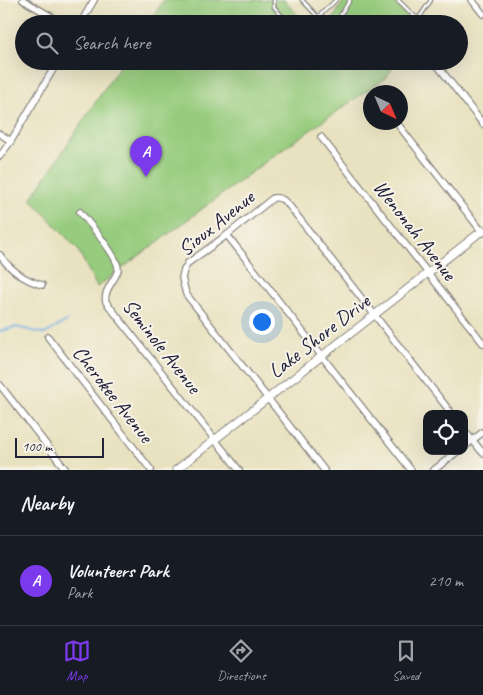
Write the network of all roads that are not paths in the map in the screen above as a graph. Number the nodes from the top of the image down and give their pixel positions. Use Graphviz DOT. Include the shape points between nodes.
graph roads {
  1 [pos="23,0"];
  2 [pos="94,0"];
  3 [pos="274,0"];
  4 [pos="302,0"];
  5 [pos="336,0"];
  6 [pos="350,0"];
  7 [pos="398,0"];
  8 [pos="431,0"];
  9 [pos="472,0"];
  10 [pos="483,14"];
  11 [pos="49,15"];
  12 [pos="85,15"];
  13 [pos="281,15"];
  14 [pos="316,15"];
  15 [pos="320,15"];
  16 [pos="341,15"];
  17 [pos="413,15"];
  18 [pos="421,15"];
  19 [pos="53,70"];
  20 [pos="441,70"];
  21 [pos="483,124"];
  22 [pos="402,130"];
  23 [pos="0,134"];
  24 [pos="321,137"];
  25 [pos="11,141"];
  26 [pos="0,156"];
  27 [pos="80,212"];
  28 [pos="482,231"];
  29 [pos="226,236"];
  30 [pos="0,255"];
  31 [pos="428,272"];
  32 [pos="42,285"];
  33 [pos="374,314"];
  34 [pos="48,337"];
  35 [pos="483,343"];
  36 [pos="321,356"];
  37 [pos="0,385"];
  38 [pos="268,398"];
  39 [pos="449,410"];
  40 [pos="483,432"];
  41 [pos="468,435"];
  42 [pos="214,440"];
  43 [pos="472,440"];
  44 [pos="468,444"];
  45 [pos="483,454"];
  46 [pos="453,455"];
  47 [pos="66,470"];
  48 [pos="152,470"];
  49 [pos="176,470"];
  50 [pos="239,470"];
  51 [pos="324,470"];
  52 [pos="411,470"];
  53 [pos="434,470"];
  1 -- 11 [label="street"];
  2 -- 12 [label="street"];
  3 -- 13 [label="lane" via="274,7"];
  4 -- 14 [label="lane"];
  5 -- 15 [label="lane"];
  6 -- 16 [label="lane"];
  7 -- 17 [label="lane"];
  8 -- 18 [label="lane"];
  9 -- 10 [label="street"];
  19 -- 25 [label="street"];
  20 -- 21 [label="street"];
  22 -- 28 [label="street"];
  23 -- 25 [label="street"];
  24 -- 31 [label="street, Wenonah Avenue"];
  25 -- 26 [label="street"];
  27 -- 42 [label="street, Seminole Avenue" via="118,266 106,292 106,302"];
  28 -- 31 [label="street, Lake Shore Drive"];
  29 -- 33 [label="street, Sioux Avenue" via="269,200 284,200"];
  29 -- 36 [label="street"];
  29 -- 38 [label="street, Sioux Avenue" via="188,263 183,274 183,286"];
  30 -- 32 [label="street" via="29,281"];
  31 -- 33 [label="street, Lake Shore Drive"];
  31 -- 35 [label="street, Wenonah Avenue"];
  33 -- 36 [label="street, Lake Shore Drive"];
  33 -- 39 [label="street"];
  34 -- 48 [label="street, Cherokee Avenue"];
  36 -- 38 [label="street, Lake Shore Drive"];
  36 -- 52 [label="street"];
  37 -- 47 [label="street"];
  38 -- 42 [label="street, Lake Shore Drive"];
  38 -- 51 [label="street, Sioux Avenue"];
  40 -- 43 [label="street"];
  41 -- 43 [label="street"];
  42 -- 49 [label="street, Lake Shore Drive"];
  42 -- 50 [label="street, Seminole Avenue"];
  43 -- 44 [label="street"];
  43 -- 45 [label="street"];
  46 -- 53 [label="street"];
}
